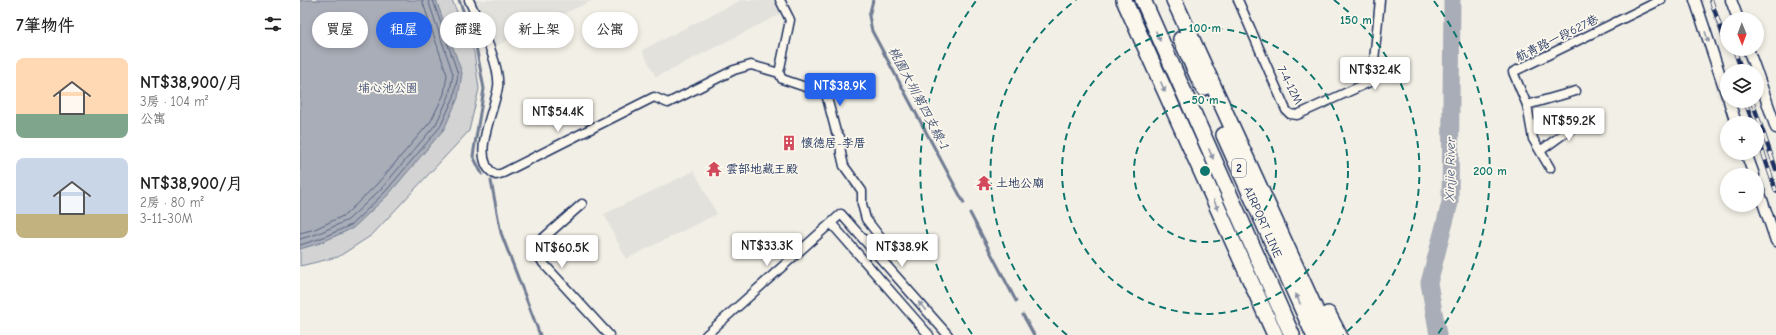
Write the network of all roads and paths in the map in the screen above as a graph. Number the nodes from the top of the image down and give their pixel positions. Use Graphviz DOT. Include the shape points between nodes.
graph roads {
  1 [pos="469,0"];
  2 [pos="780,0"];
  3 [pos="1124,0"];
  4 [pos="1143,0"];
  5 [pos="1164,0"];
  6 [pos="1174,0"];
  7 [pos="1238,0"];
  8 [pos="1380,0"];
  9 [pos="1661,0"];
  10 [pos="1695,0"];
  11 [pos="1731,0"];
  12 [pos="1735,12"];
  13 [pos="1200,55"];
  14 [pos="1720,72"];
  15 [pos="779,73"];
  16 [pos="1576,91"];
  17 [pos="1764,94"];
  18 [pos="1527,104"];
  19 [pos="1587,117"];
  20 [pos="1776,128"];
  21 [pos="1540,151"];
  22 [pos="1550,168"];
  23 [pos="582,204"];
  24 [pos="1764,206"];
  25 [pos="831,223"];
  26 [pos="1776,241"];
  27 [pos="886,245"];
  28 [pos="1264,310"];
  29 [pos="609,335"];
  30 [pos="706,335"];
  31 [pos="929,335"];
  32 [pos="948,335"];
  33 [pos="1268,335"];
  34 [pos="1275,335"];
  35 [pos="1292,335"];
  36 [pos="1314,335"];
  37 [pos="1327,335"];
  38 [pos="1339,335"];
  1 -- 15 [label="street" via="492,53 498,76 498,86 484,138 483,157 487,169 496,175 654,97 668,103 734,70 751,65"];
  2 -- 15 [label="street" via="790,20"];
  3 -- 28 [label="highway, one-way"];
  4 -- 35 [label="highway, AIRPORT LINE / 2, one-way"];
  36 -- 5 [label="highway, AIRPORT LINE / 2, one-way"];
  6 -- 13 [label="highway"];
  7 -- 8 [label="street, 7-4-12M" via="1286,110 1296,115 1372,81"];
  9 -- 18 [label="street, 航青路一段627巷" via="1513,72"];
  10 -- 14 [label="street, one-way"];
  11 -- 12 [label="street"];
  13 -- 37 [label="highway"];
  13 -- 38 [label="highway" via="1238,123"];
  15 -- 27 [label="street" via="782,79 826,94 836,132 840,137 844,166 862,191 866,219"];
  16 -- 18 [label="street"];
  17 -- 20 [label="street"];
  18 -- 21 [label="street, 航青路一段627巷" via="1533,138"];
  19 -- 21 [label="street"];
  21 -- 22 [label="street, 航青路一段627巷"];
  23 -- 29 [label="street" via="540,241 539,256"];
  24 -- 26 [label="street"];
  25 -- 30 [label="street"];
  25 -- 31 [label="street"];
  32 -- 25 [label="street, one-way" via="841,214"];
  28 -- 33 [label="highway"];
  28 -- 34 [label="highway"];
}
